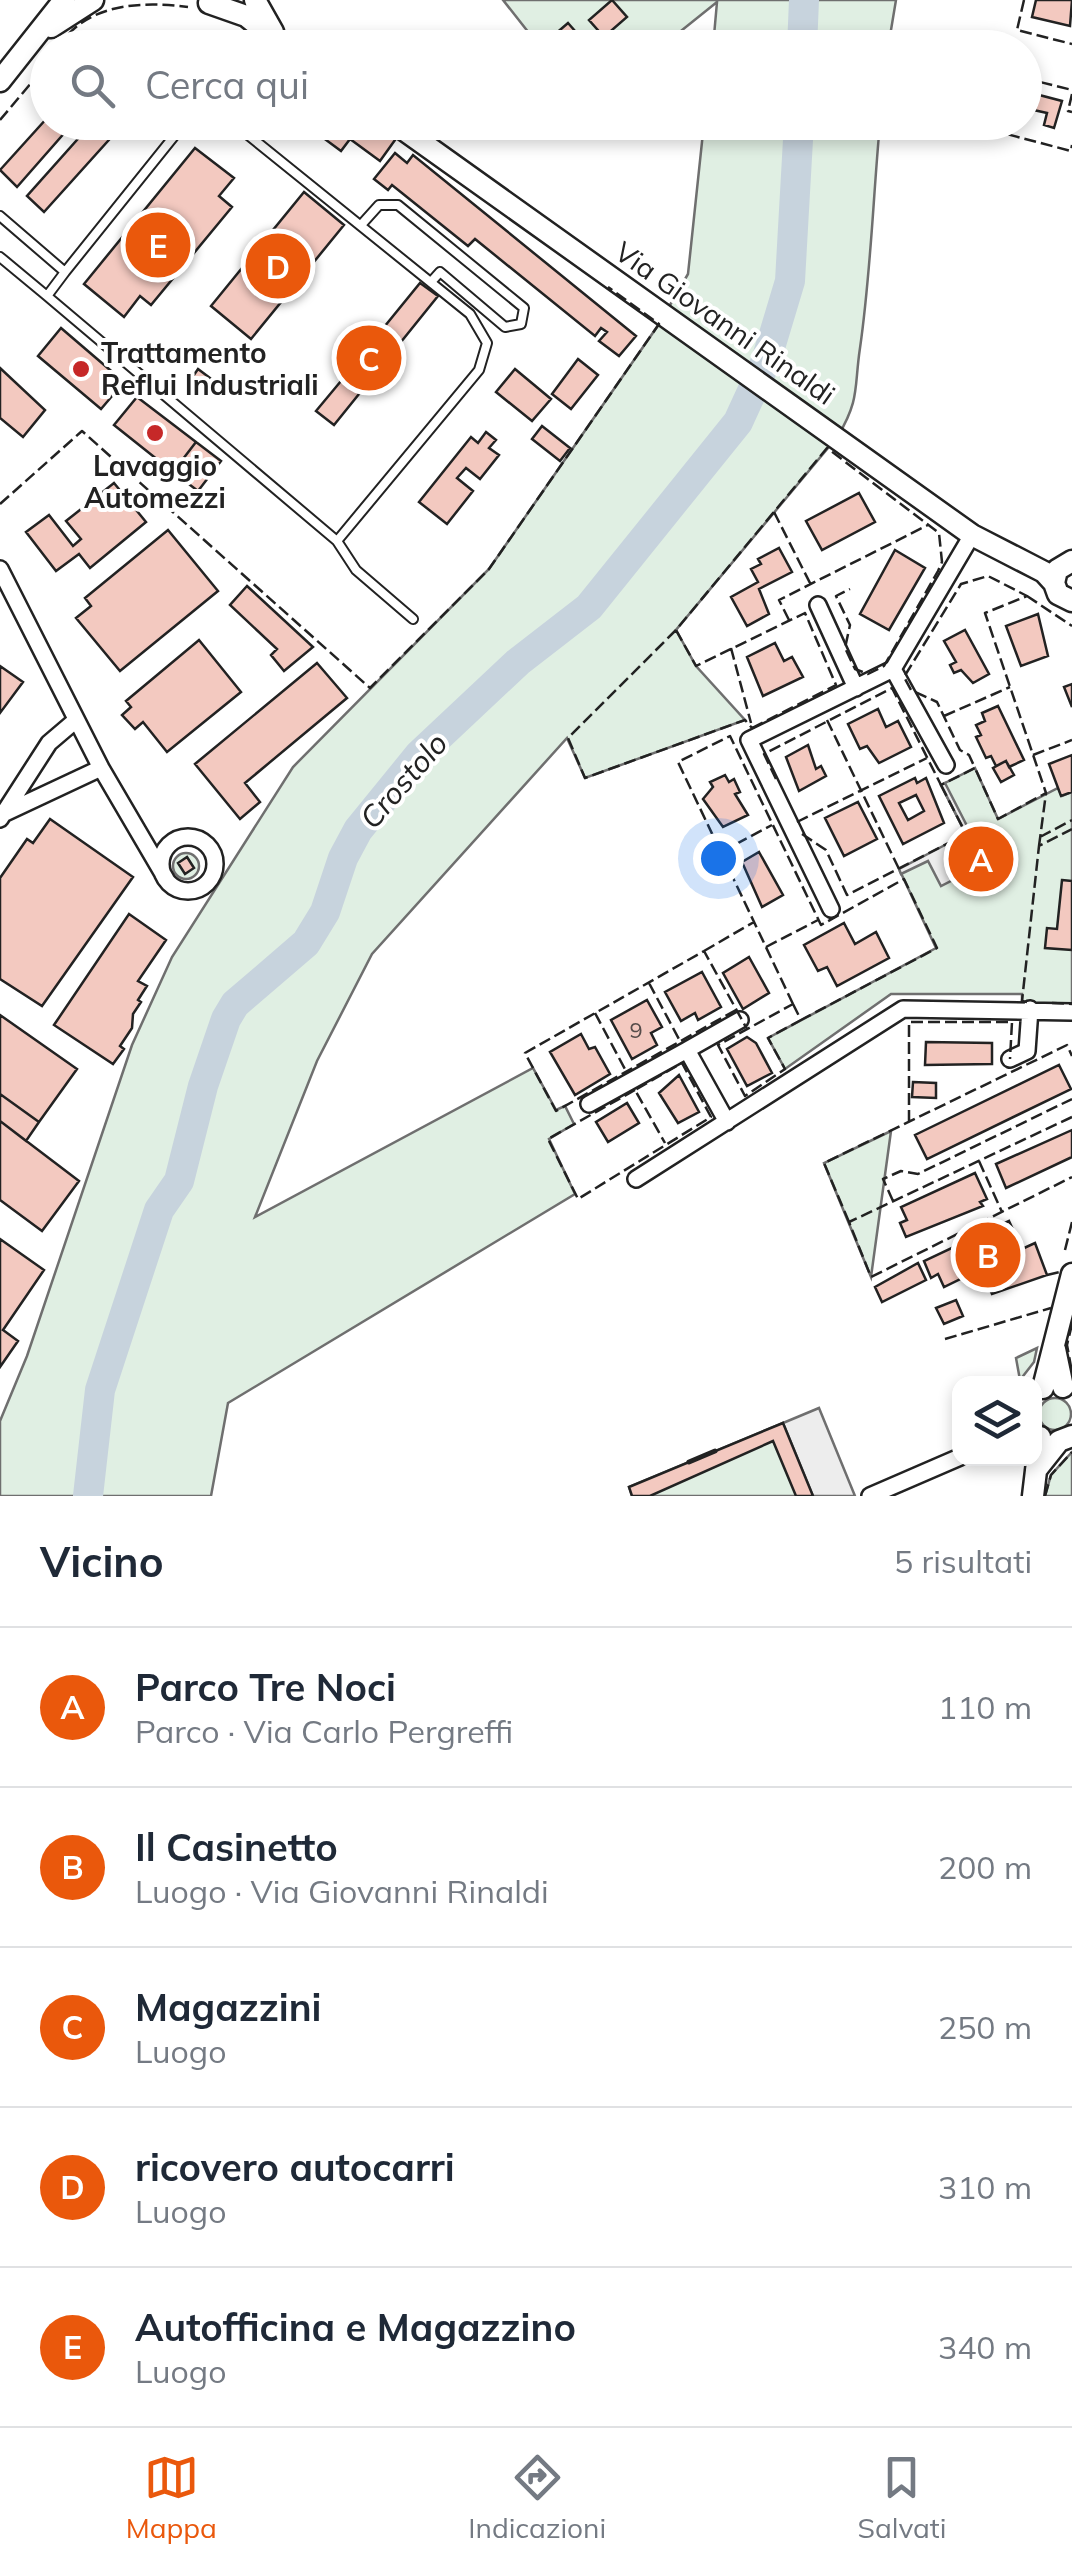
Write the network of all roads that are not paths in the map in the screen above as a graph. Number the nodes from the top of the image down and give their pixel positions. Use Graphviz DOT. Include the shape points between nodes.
graph roads {
  1 [pos="64,0"];
  2 [pos="92,0"];
  3 [pos="255,0"];
  4 [pos="203,1"];
  5 [pos="41,30"];
  6 [pos="48,30"];
  7 [pos="264,30"];
  8 [pos="274,30"];
  9 [pos="30,44"];
  10 [pos="0,80"];
  11 [pos="171,140"];
  12 [pos="255,140"];
  13 [pos="418,140"];
  14 [pos="0,216"];
  15 [pos="361,225"];
  16 [pos="0,257"];
  17 [pos="65,272"];
  18 [pos="431,282"];
  19 [pos="47,296"];
  20 [pos="972,534"];
  21 [pos="338,541"];
  22 [pos="1070,561"];
  23 [pos="1027,562"];
  24 [pos="0,569"];
  25 [pos="1054,582"];
  26 [pos="5,587"];
  27 [pos="1072,601"];
  28 [pos="818,605"];
  29 [pos="414,620"];
  30 [pos="893,669"];
  31 [pos="856,688"];
  32 [pos="76,720"];
  33 [pos="946,765"];
  34 [pos="102,768"];
  35 [pos="2,817"];
  36 [pos="140,838"];
  37 [pos="172,842"];
  38 [pos="166,879"];
  39 [pos="831,909"];
  40 [pos="1030,1008"];
  41 [pos="1072,1012"];
  42 [pos="740,1020"];
  43 [pos="687,1050"];
  44 [pos="1010,1059"];
  45 [pos="589,1104"];
  46 [pos="727,1122"];
  47 [pos="636,1179"];
  48 [pos="1072,1274"];
  49 [pos="1053,1390"];
  50 [pos="1051,1436"];
  51 [pos="952,1460"];
  52 [pos="870,1496"];
  53 [pos="1032,1496"];
  1 -- 5 [label="street"];
  2 -- 6 [label="street"];
  3 -- 8 [label="street"];
  4 -- 7 [label="street"];
  9 -- 10 [label="street"];
  11 -- 17 [label="lane"];
  12 -- 15 [label="lane"];
  13 -- 20 [label="street, Via Giovanni Rinaldi"];
  14 -- 17 [label="lane"];
  15 -- 18 [label="lane"];
  15 -- 18 [label="lane" via="379,206 398,205 524,308 521,324 506,327 440,272"];
  16 -- 19 [label="lane"];
  17 -- 19 [label="lane"];
  18 -- 21 [label="lane" via="470,314 487,343 479,370"];
  19 -- 21 [label="lane"];
  20 -- 23 [label="street, Via Giovanni Rinaldi"];
  20 -- 30 [label="street"];
  21 -- 29 [label="lane" via="356,570"];
  22 -- 23 [label="street"];
  22 -- 25 [label="street"];
  23 -- 25 [label="street, Via Giovanni Rinaldi"];
  24 -- 26 [label="street"];
  25 -- 27 [label="street" via="1058,594"];
  26 -- 32 [label="street"];
  28 -- 31 [label="street"];
  30 -- 31 [label="street"];
  30 -- 33 [label="street"];
  31 -- 39 [label="street" via="749,740"];
  32 -- 34 [label="street"];
  32 -- 35 [label="street" via="49,743"];
  34 -- 35 [label="street"];
  34 -- 36 [label="street"];
  36 -- 37 [label="street"];
  36 -- 38 [label="street"];
  37 -- 38 [label="street" via="161,864"];
  37 -- 38 [label="street" via="189,837 206,843 214,868 206,884 190,890"];
  40 -- 41 [label="street"];
  40 -- 44 [label="street" via="1027,1051"];
  40 -- 46 [label="street" via="903,1009"];
  42 -- 43 [label="street"];
  43 -- 45 [label="street"];
  43 -- 46 [label="street"];
  46 -- 47 [label="street"];
  48 -- 49 [label="street" via="1054,1342"];
  50 -- 53 [label="street"];
  51 -- 52 [label="street"];
}
